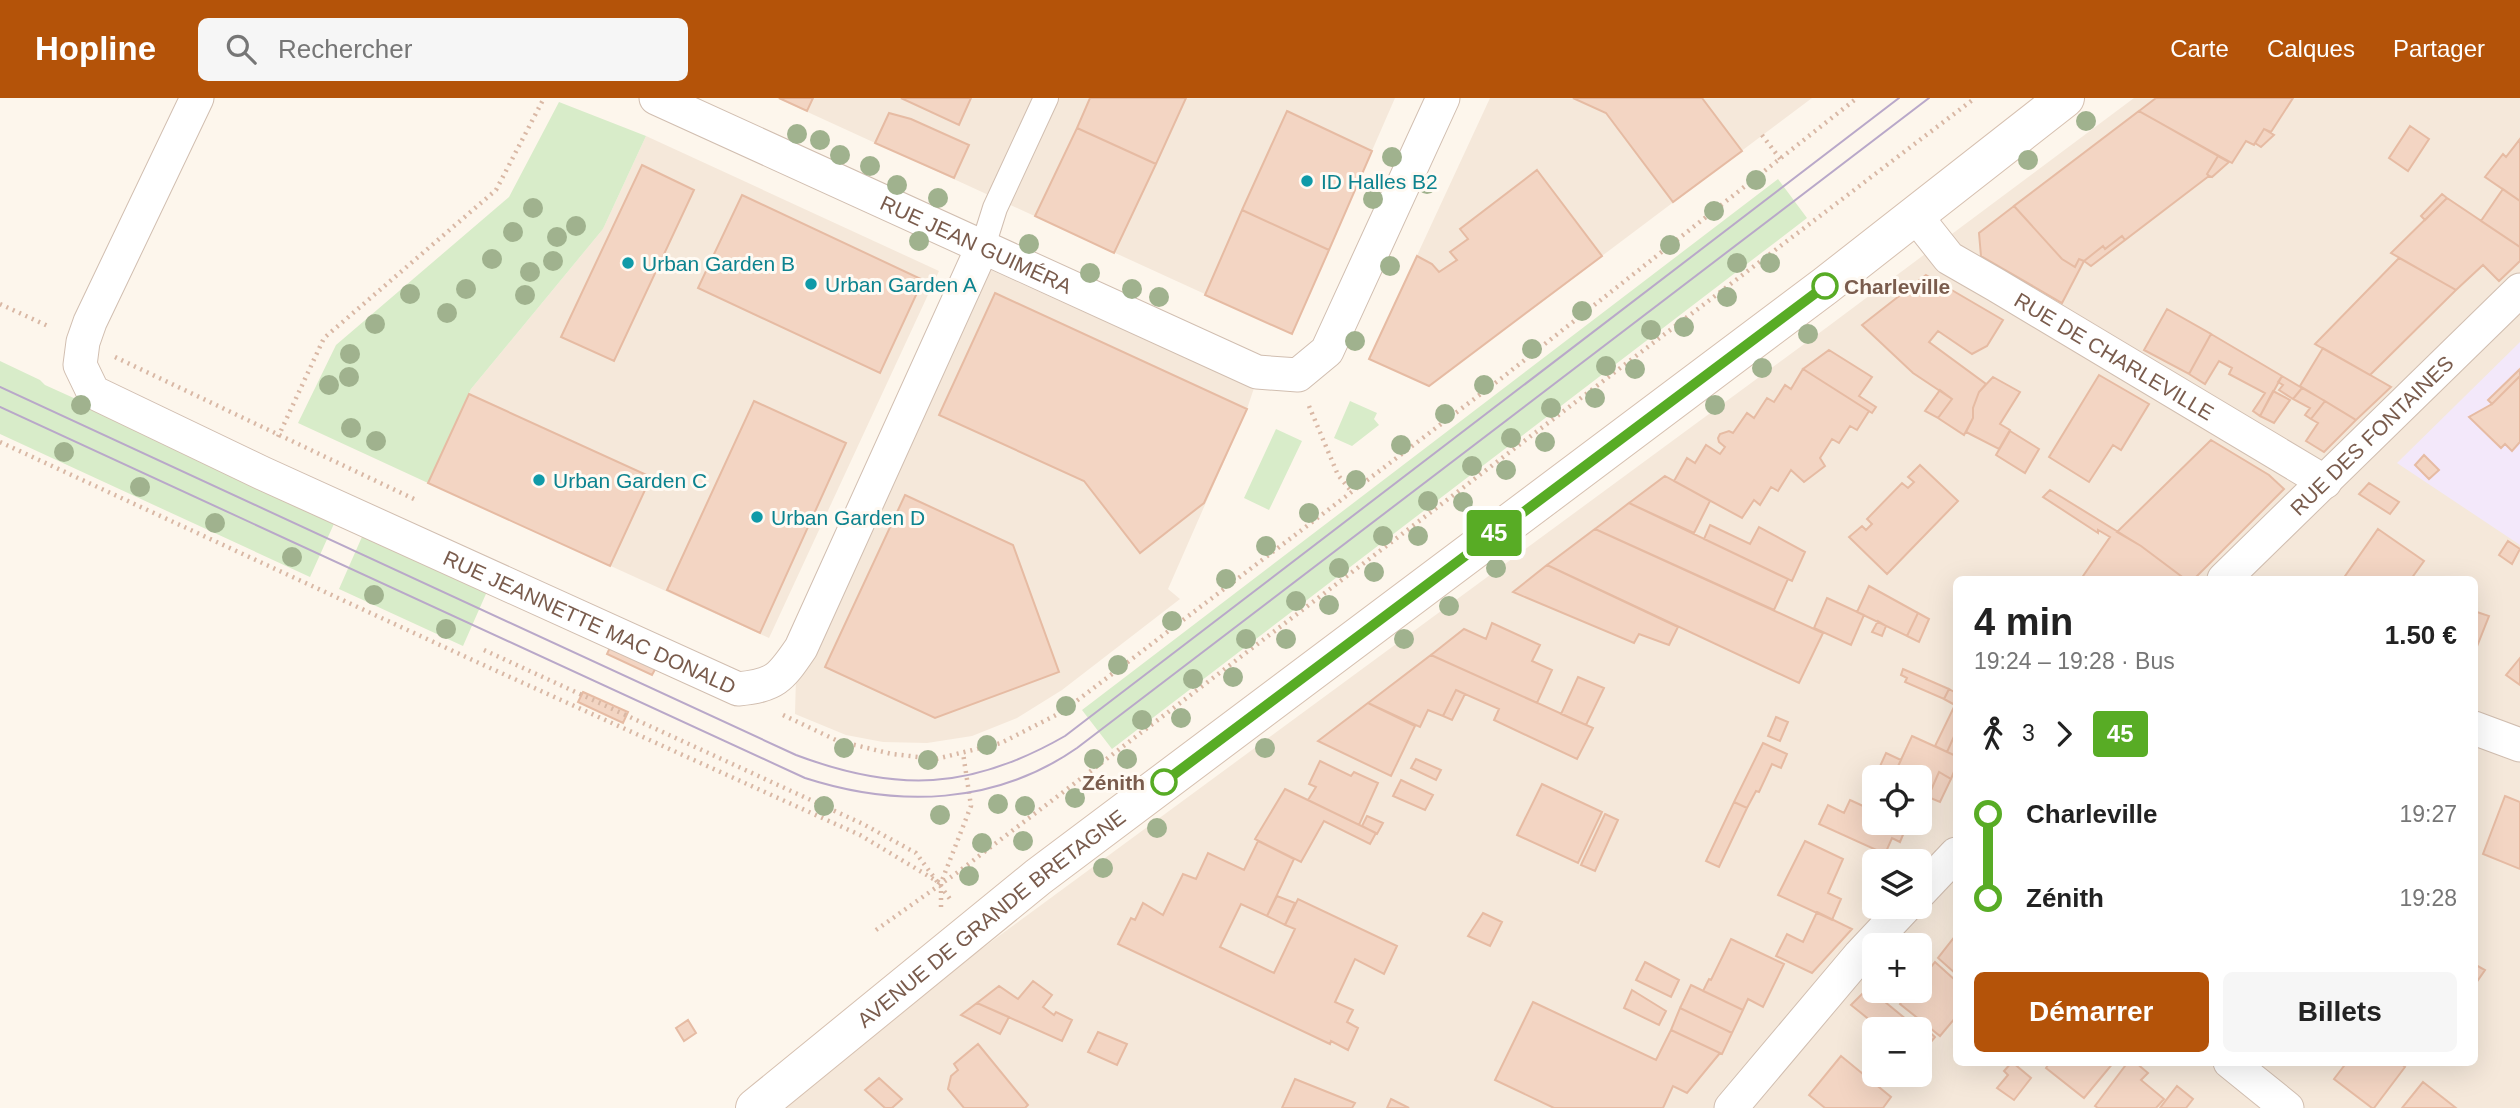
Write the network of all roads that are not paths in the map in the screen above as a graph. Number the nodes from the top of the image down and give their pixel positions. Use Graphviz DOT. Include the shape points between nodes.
graph roads {
  1 [pos="197,98"];
  2 [pos="656,98"];
  3 [pos="1046,98"];
  4 [pos="1443,98"];
  5 [pos="2065,98"];
  6 [pos="1915,215"];
  7 [pos="983,246"];
  8 [pos="2520,290"];
  9 [pos="2325,482"];
  10 [pos="2227,576"];
  11 [pos="2478,730"];
  12 [pos="2520,746"];
  13 [pos="1953,857"];
  14 [pos="1932,879"];
  15 [pos="1894,919"];
  16 [pos="2235,1066"];
  17 [pos="755,1108"];
  18 [pos="1731,1108"];
  19 [pos="2287,1108"];
  1 -- 7 [label="street, RUE JEANNETTE MAC DONALD" via="83,342 79,365 93,392 738,690 765,686 785,670 801,648"];
  2 -- 7 [label="street, RUE JEAN GUIMÉRA"];
  3 -- 7 [label="street" via="995,208"];
  4 -- 7 [label="street, RUE JEAN GUIMÉRA" via="1327,351 1303,390"];
  5 -- 6 [label="main road, AVENUE DE GRANDE BRETAGNE"];
  6 -- 9 [label="street, RUE DE CHARLEVILLE" via="1957,264"];
  6 -- 17 [label="main road, AVENUE DE GRANDE BRETAGNE" via="1038,877"];
  8 -- 9 [label="street, RUE DES FONTAINES"];
  9 -- 10 [label="street, RUE DES FONTAINES"];
  11 -- 12 [label="street"];
  13 -- 14 [label="street"];
  15 -- 18 [label="street"];
  16 -- 19 [label="street"];
}
